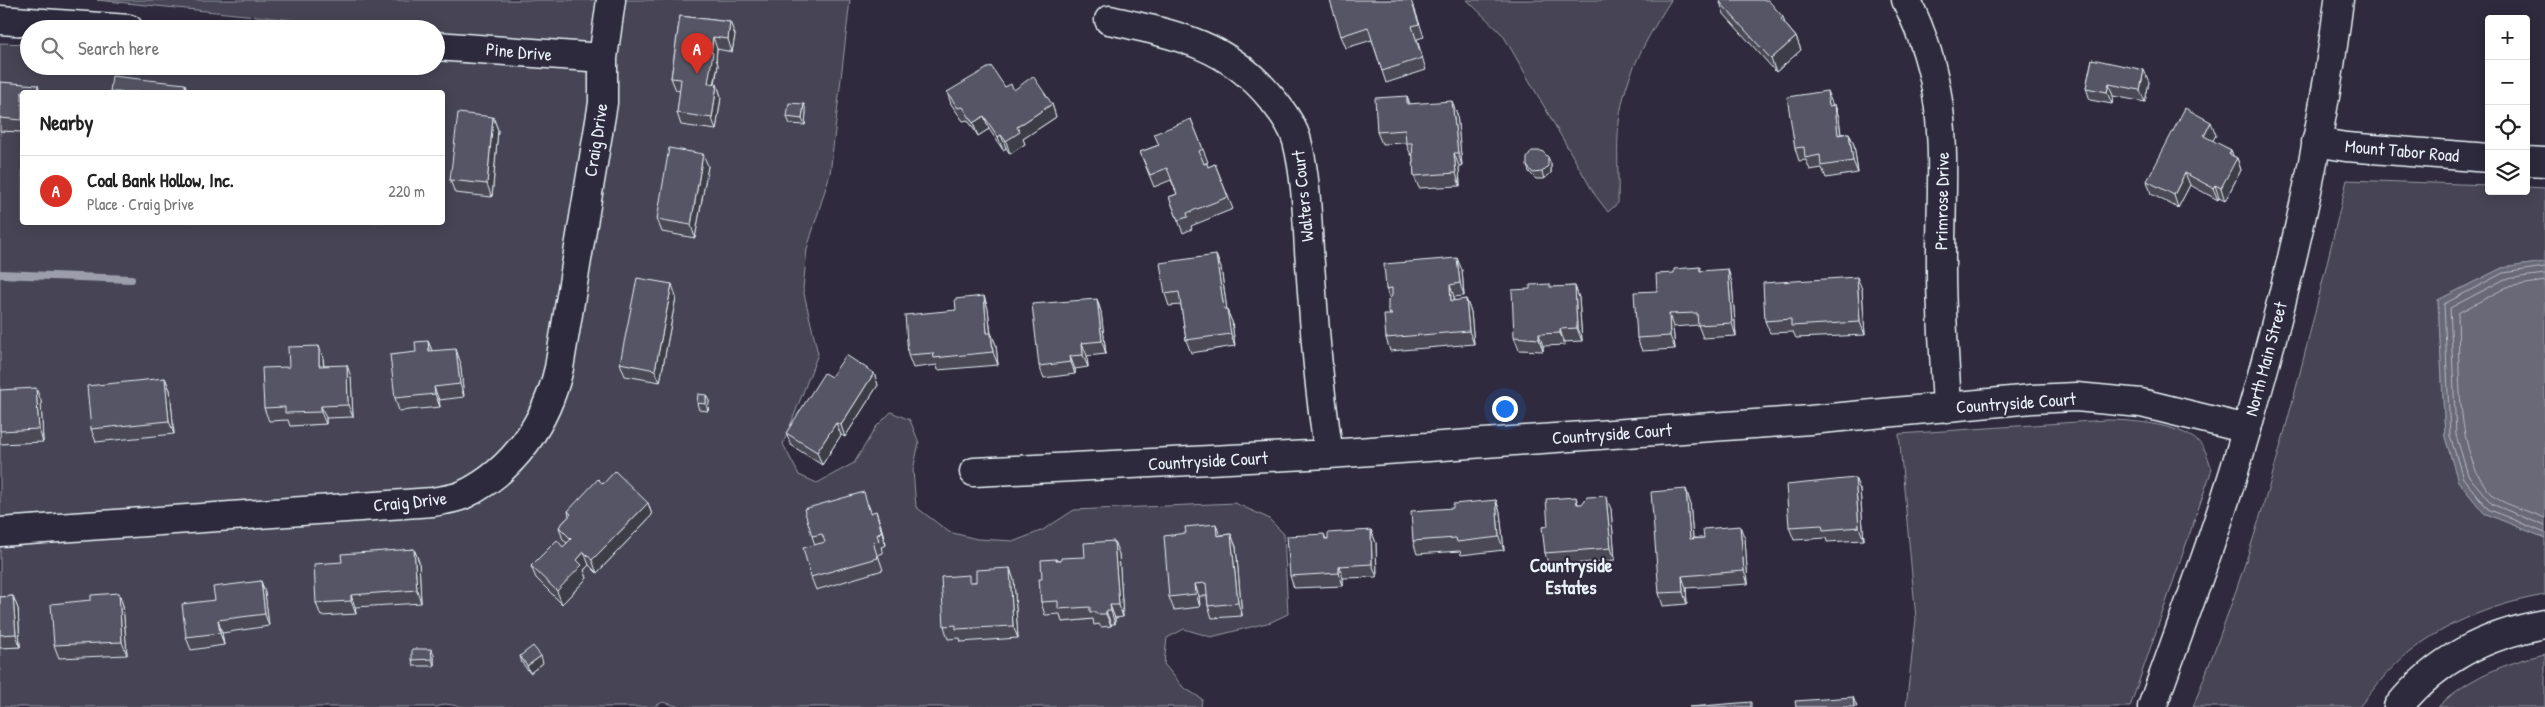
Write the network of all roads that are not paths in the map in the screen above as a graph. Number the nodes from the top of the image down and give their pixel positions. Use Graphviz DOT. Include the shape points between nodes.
graph roads {
  1 [pos="611,0"];
  2 [pos="1906,0"];
  3 [pos="2339,0"];
  4 [pos="0,20"];
  5 [pos="1109,20"];
  6 [pos="20,21"];
  7 [pos="445,47"];
  8 [pos="602,58"];
  9 [pos="2316,142"];
  10 [pos="2485,158"];
  11 [pos="2530,161"];
  12 [pos="2545,162"];
  13 [pos="1947,408"];
  14 [pos="2247,429"];
  15 [pos="1329,454"];
  16 [pos="974,472"];
  17 [pos="0,532"];
  18 [pos="2545,624"];
  19 [pos="2152,707"];
  20 [pos="2398,707"];
  1 -- 8 [label="street, Craig Drive"];
  2 -- 13 [label="street, Primrose Drive" via="1921,30 1934,72 1942,134 1941,272"];
  3 -- 9 [label="street, North Main Street"];
  4 -- 6 [label="street"];
  5 -- 15 [label="street, Walters Court" via="1172,33 1218,53 1247,72 1262,87 1280,109 1297,140 1305,189 1320,394"];
  7 -- 8 [label="street, Pine Drive"];
  8 -- 17 [label="street, Craig Drive" via="603,102 555,388 535,430 520,451 480,486 461,496 433,502"];
  9 -- 10 [label="street, Mount Tabor Road"];
  9 -- 14 [label="street, North Main Street" via="2287,277"];
  11 -- 12 [label="street"];
  13 -- 14 [label="street, Countryside Court" via="2032,399 2109,399 2185,412"];
  13 -- 15 [label="street, Countryside Court"];
  14 -- 19 [label="street, North Main Street"];
  15 -- 16 [label="street, Countryside Court"];
  18 -- 20 [label="street" via="2521,628 2464,650 2417,684"];
}
